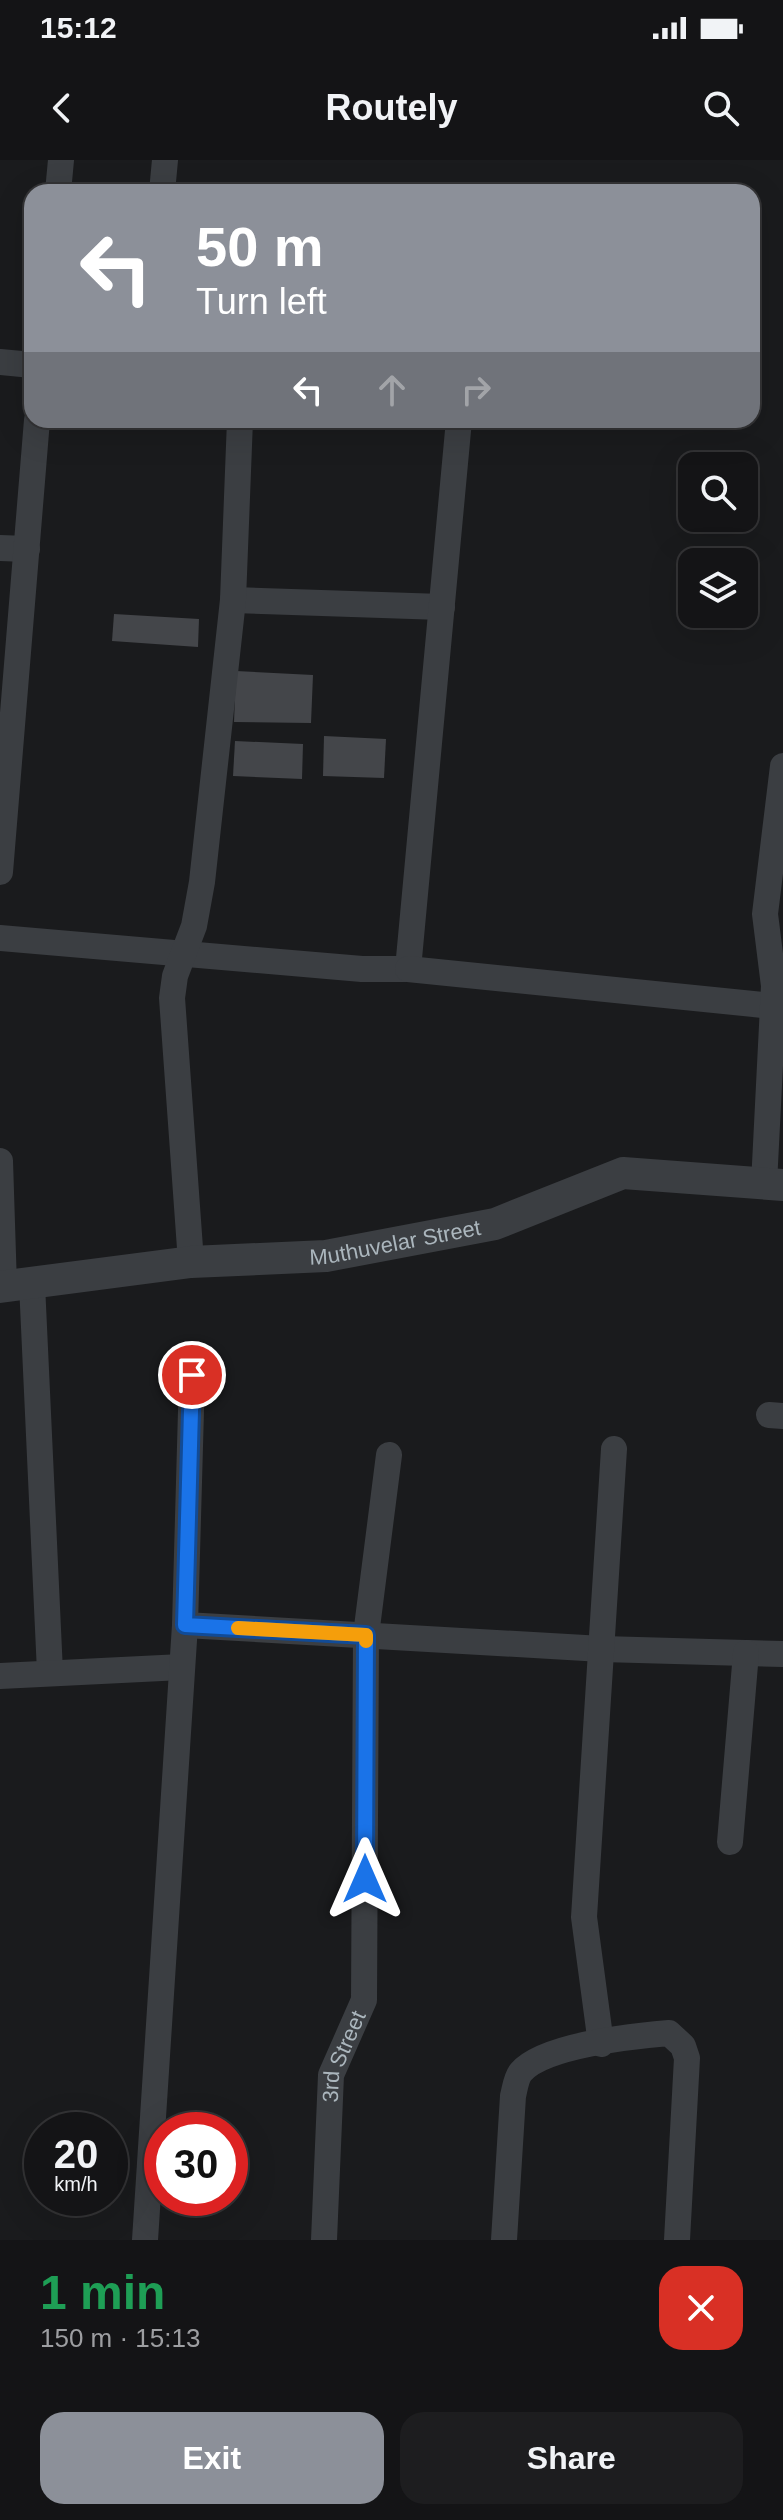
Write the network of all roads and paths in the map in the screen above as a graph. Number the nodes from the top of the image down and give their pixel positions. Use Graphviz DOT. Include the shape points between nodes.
graph roads {
  1 [pos="61,160"];
  2 [pos="165,160"];
  3 [pos="59,184"];
  4 [pos="163,184"];
  5 [pos="0,362"];
  6 [pos="24,364"];
  7 [pos="36,428"];
  8 [pos="240,428"];
  9 [pos="458,428"];
  10 [pos="0,548"];
  11 [pos="27,549"];
  12 [pos="233,600"];
  13 [pos="442,607"];
  14 [pos="5,761"];
  15 [pos="783,766"];
  16 [pos="0,872"];
  17 [pos="0,938"];
  18 [pos="185,955"];
  19 [pos="408,969"];
  20 [pos="773,1006"];
  21 [pos="0,1161"];
  22 [pos="773,1184"];
  23 [pos="191,1262"];
  24 [pos="12,1285"];
  25 [pos="192,1375"];
  26 [pos="614,1449"];
  27 [pos="389,1455"];
  28 [pos="185,1625"];
  29 [pos="366,1635"];
  30 [pos="602,1649"];
  31 [pos="746,1653"];
  32 [pos="783,1654"];
  33 [pos="182,1667"];
  34 [pos="50,1672"];
  35 [pos="0,1676"];
  36 [pos="730,1842"];
  37 [pos="601,2044"];
  38 [pos="145,2240"];
  39 [pos="324,2240"];
  40 [pos="504,2240"];
  41 [pos="677,2240"];
  1 -- 3 [label="street"];
  2 -- 4 [label="street"];
  5 -- 6 [label="street"];
  7 -- 11 [label="street"];
  8 -- 12 [label="street"];
  9 -- 13 [label="street"];
  10 -- 11 [label="street"];
  11 -- 14 [label="street"];
  12 -- 13 [label="street"];
  12 -- 18 [label="street" via="202,882"];
  13 -- 19 [label="street"];
  14 -- 16 [label="street"];
  15 -- 20 [label="street" via="765,914"];
  17 -- 18 [label="street"];
  18 -- 19 [label="street"];
  18 -- 23 [label="street" via="172,998"];
  19 -- 20 [label="street"];
  20 -- 22 [label="street"];
  21 -- 24 [label="street"];
  22 -- 23 [label="street, Muthuvelar Street" via="623,1173 495,1224 326,1256"];
  23 -- 24 [label="street, Muthuvelar Street"];
  24 -- 34 [label="street"];
  25 -- 28 [label="street"];
  26 -- 30 [label="street"];
  27 -- 29 [label="street, 3rd Street"];
  28 -- 29 [label="street"];
  28 -- 33 [label="street"];
  29 -- 30 [label="street"];
  29 -- 39 [label="street, 3rd Street" via="364,2000 331,2075"];
  30 -- 31 [label="street"];
  30 -- 37 [label="street" via="584,1917"];
  31 -- 32 [label="street"];
  31 -- 36 [label="street"];
  33 -- 34 [label="street"];
  33 -- 38 [label="street"];
  34 -- 35 [label="street"];
  37 -- 40 [label="street" via="535,2060 518,2074"];
  37 -- 41 [label="street" via="669,2033 683,2046 687,2058"];
}
